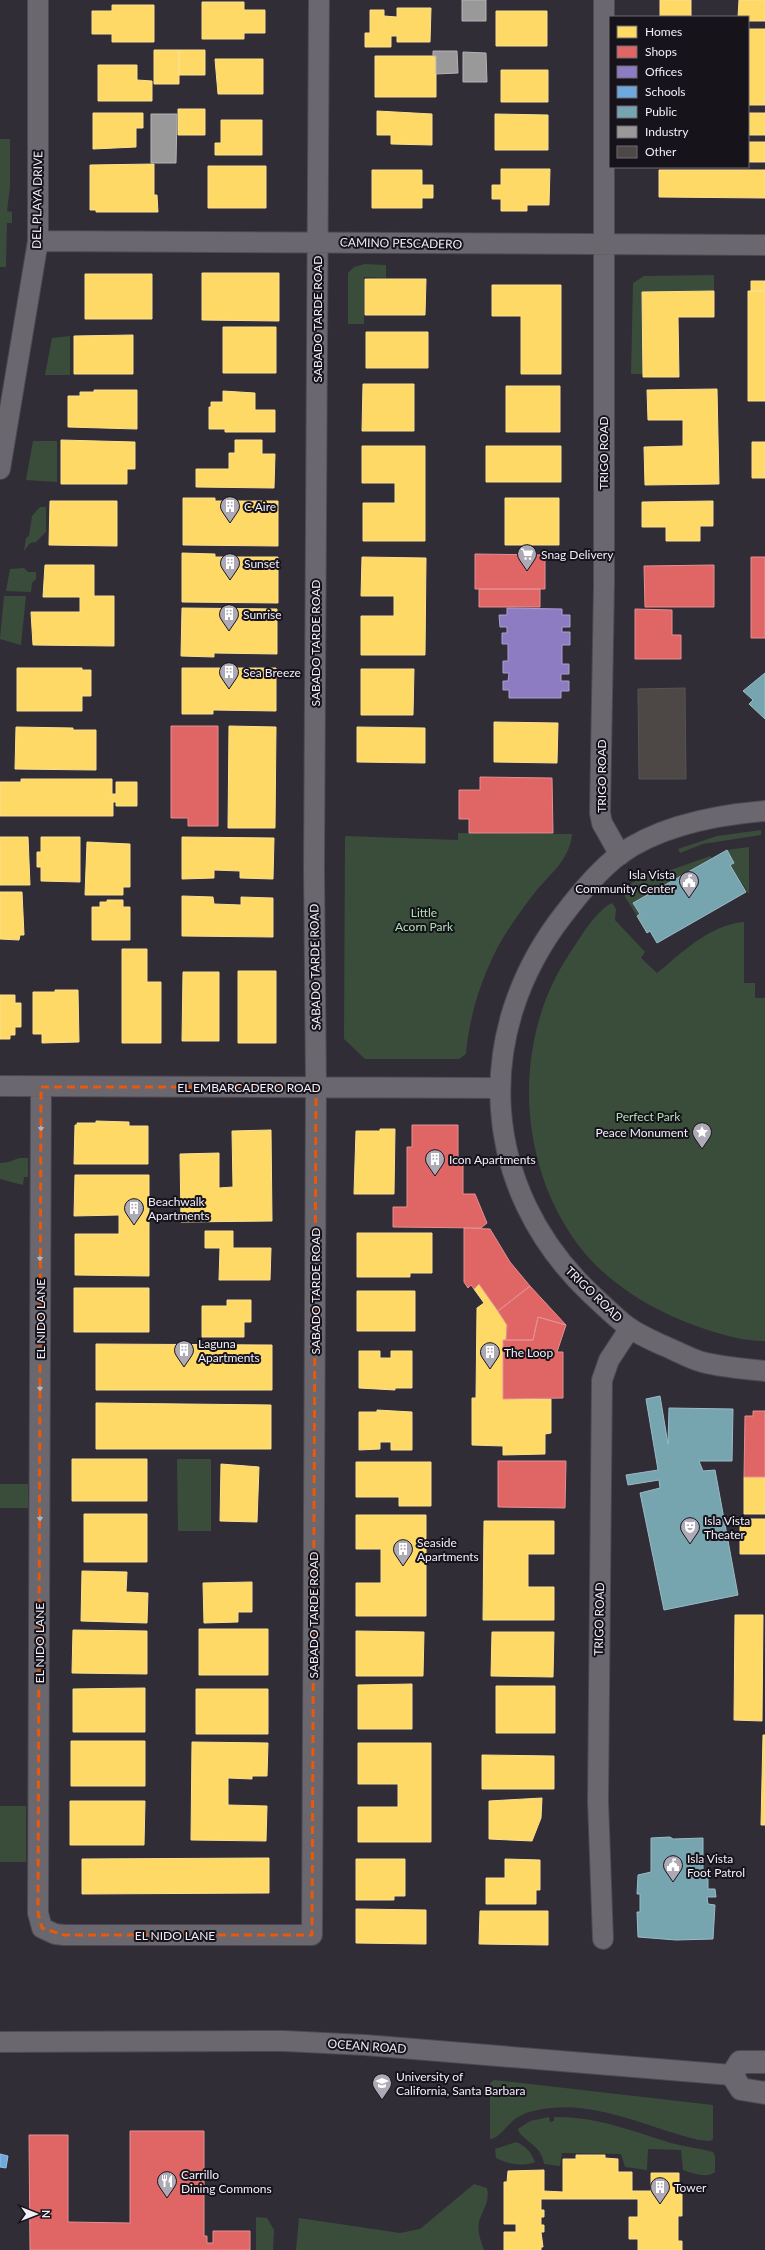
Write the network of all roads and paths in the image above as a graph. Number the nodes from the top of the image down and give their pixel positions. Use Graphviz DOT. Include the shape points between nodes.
graph roads {
  1 [pos="38,0"];
  2 [pos="319,0"];
  3 [pos="604,0"];
  4 [pos="38,241"];
  5 [pos="317,242"];
  6 [pos="603,246"];
  7 [pos="765,246"];
  8 [pos="0,468"];
  9 [pos="765,811"];
  10 [pos="620,855"];
  11 [pos="0,1086"];
  12 [pos="41,1087"];
  13 [pos="316,1087"];
  14 [pos="499,1088"];
  15 [pos="630,1328"];
  16 [pos="765,1371"];
  17 [pos="312,1935"];
  18 [pos="602,1939"];
  19 [pos="0,2042"];
  20 [pos="765,2062"];
  21 [pos="732,2075"];
  22 [pos="765,2093"];
  1 -- 4 [label="street, DEL PLAYA DRIVE"];
  2 -- 5 [label="street, SABADO TARDE ROAD"];
  3 -- 6 [label="street, TRIGO ROAD"];
  4 -- 5 [label="street, CAMINO PESCADERO"];
  4 -- 8 [label="street, DEL PLAYA DRIVE"];
  5 -- 6 [label="street, CAMINO PESCADERO"];
  5 -- 13 [label="street, SABADO TARDE ROAD" via="314,869"];
  6 -- 7 [label="street, CAMINO PESCADERO"];
  6 -- 10 [label="street, TRIGO ROAD" via="604,585 600,813 602,823"];
  9 -- 10 [label="street" via="718,817 679,828 651,837"];
  10 -- 14 [label="street, TRIGO ROAD" via="594,878 549,933 528,971 512,1012 501,1061"];
  11 -- 12 [label="street, EL EMBARCADERO ROAD"];
  12 -- 13 [label="street, EL EMBARCADERO ROAD"];
  12 -- 17 [label="street, EL NIDO LANE, one-way" via="38,1913 42,1928 64,1935"];
  13 -- 14 [label="street, EL EMBARCADERO ROAD"];
  13 -- 17 [label="street, SABADO TARDE ROAD"];
  14 -- 15 [label="street, TRIGO ROAD" via="502,1127 508,1154 515,1180 536,1226 570,1274"];
  15 -- 16 [label="street" via="700,1362"];
  15 -- 18 [label="street, TRIGO ROAD" via="606,1365 602,1380 598,1801"];
  19 -- 21 [label="street, OCEAN ROAD" via="284,2041 366,2045"];
  20 -- 21 [label="street" via="740,2062"];
  21 -- 22 [label="street" via="741,2089"];
}
